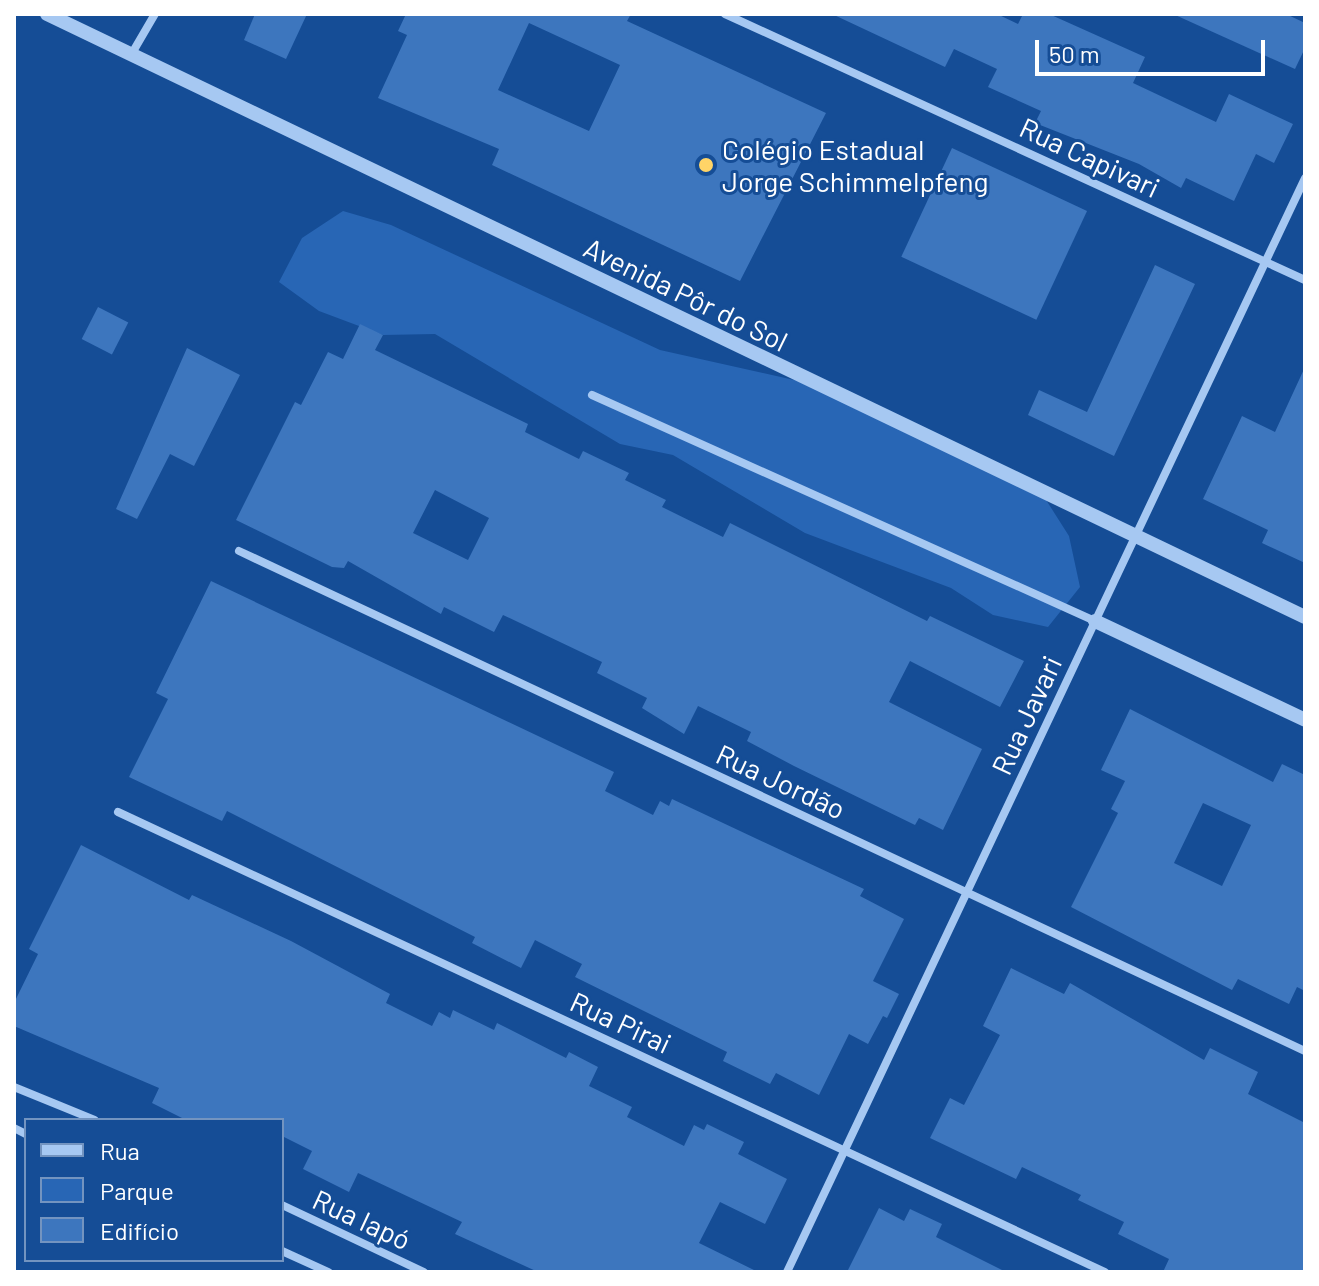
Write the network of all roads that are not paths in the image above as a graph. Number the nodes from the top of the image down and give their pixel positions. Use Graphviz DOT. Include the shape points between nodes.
graph roads {
  1 [pos="47,14"];
  2 [pos="155,14"];
  3 [pos="725,14"];
  4 [pos="131,55"];
  5 [pos="1305,178"];
  6 [pos="1265,261"];
  7 [pos="1305,280"];
  8 [pos="592,395"];
  9 [pos="1134,538"];
  10 [pos="239,551"];
  11 [pos="1305,617"];
  12 [pos="1095,621"];
  13 [pos="1305,720"];
  14 [pos="118,812"];
  15 [pos="967,893"];
  16 [pos="1305,1051"];
  17 [pos="14,1087"];
  18 [pos="90,1118"];
  19 [pos="844,1151"];
  20 [pos="284,1206"];
  21 [pos="284,1252"];
  22 [pos="328,1272"];
  23 [pos="424,1272"];
  24 [pos="787,1272"];
  25 [pos="1105,1272"];
  1 -- 4 [label="street, Avenida Pôr do Sol"];
  2 -- 4 [label="street"];
  3 -- 6 [label="street, Rua Capivari"];
  4 -- 9 [label="street, Avenida Pôr do Sol"];
  5 -- 6 [label="street, Rua Javari"];
  6 -- 7 [label="street, Rua Capivari"];
  6 -- 9 [label="street, Rua Javari"];
  8 -- 12 [label="street"];
  9 -- 11 [label="street, Avenida Pôr do Sol"];
  9 -- 12 [label="street, Rua Javari"];
  10 -- 15 [label="street, Rua Jordão"];
  12 -- 13 [label="street"];
  12 -- 15 [label="street, Rua Javari"];
  14 -- 19 [label="street, Rua Pirai"];
  15 -- 16 [label="street, Rua Jordão"];
  15 -- 19 [label="street, Rua Javari"];
  17 -- 18 [label="street"];
  19 -- 24 [label="street, Rua Javari"];
  19 -- 25 [label="street, Rua Pirai"];
  20 -- 23 [label="street, Rua Iapó"];
  21 -- 22 [label="street"];
}
